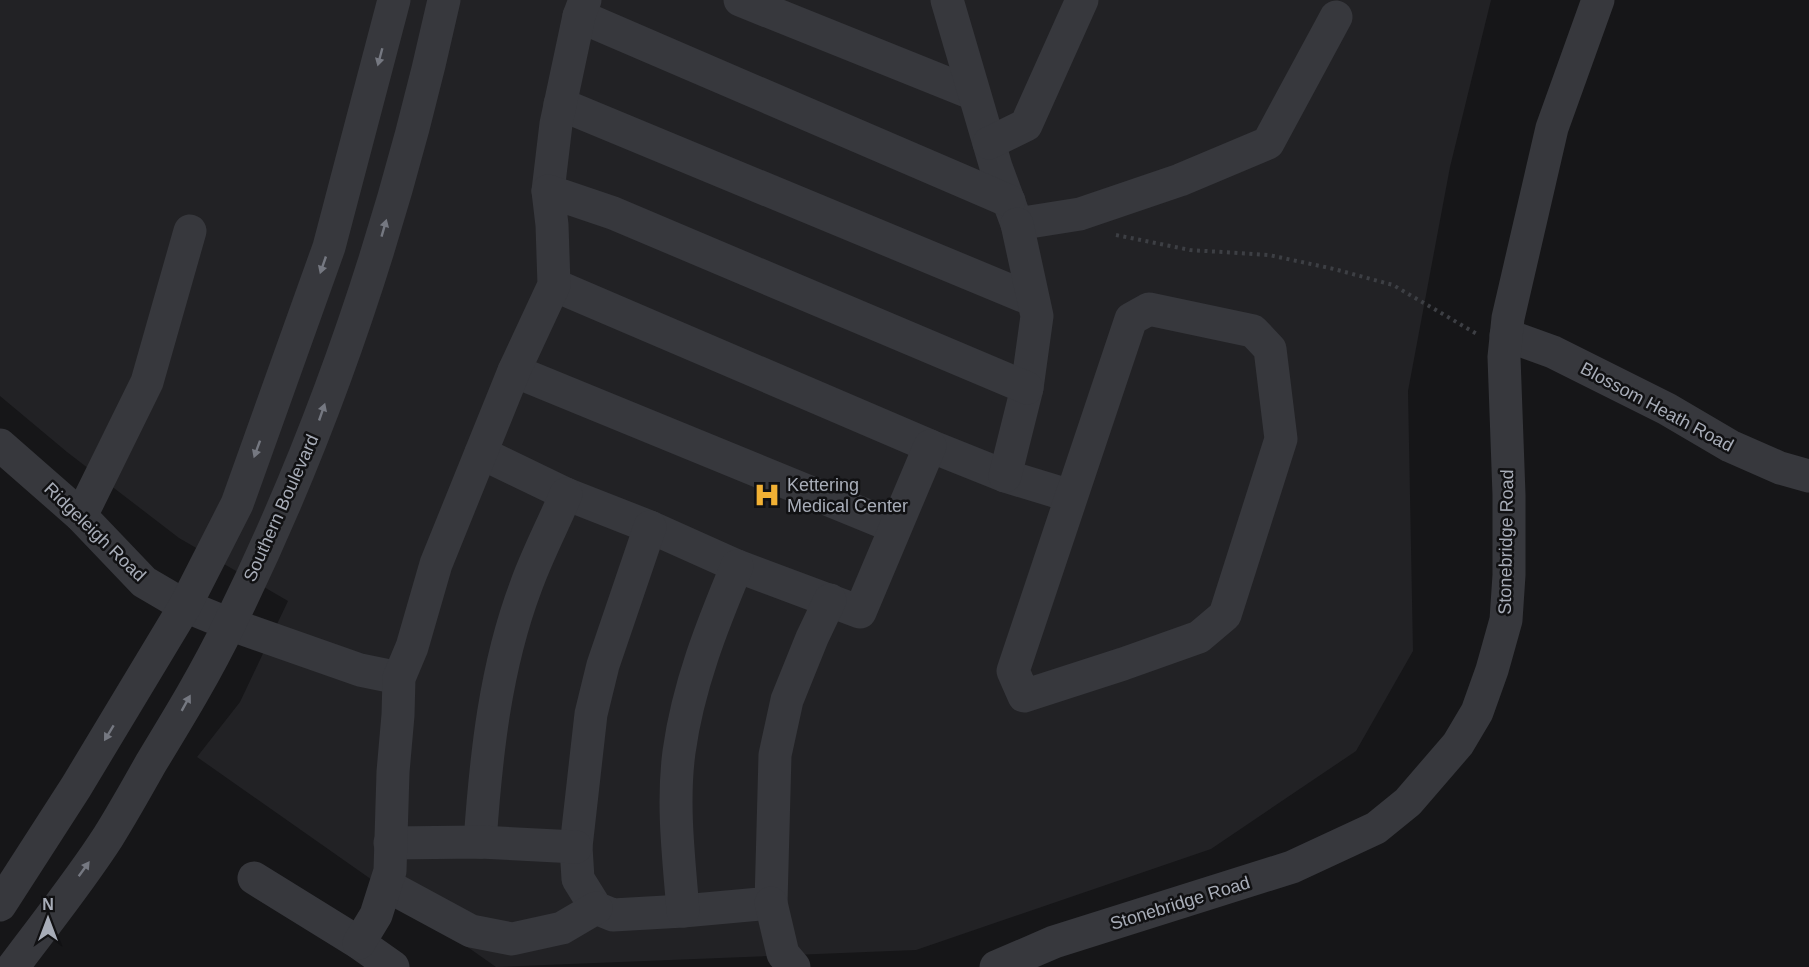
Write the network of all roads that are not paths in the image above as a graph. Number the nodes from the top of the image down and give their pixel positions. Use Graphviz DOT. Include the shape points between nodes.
graph roads {
  1 [pos="394,0"];
  2 [pos="444,0"];
  3 [pos="740,0"];
  4 [pos="947,0"];
  5 [pos="1082,0"];
  6 [pos="1598,0"];
  7 [pos="582,8"];
  8 [pos="1336,17"];
  9 [pos="974,94"];
  10 [pos="560,104"];
  11 [pos="989,143"];
  12 [pos="548,191"];
  13 [pos="1012,213"];
  14 [pos="190,231"];
  15 [pos="554,285"];
  16 [pos="1033,300"];
  17 [pos="1506,335"];
  18 [pos="514,370"];
  19 [pos="1028,388"];
  20 [pos="0,445"];
  21 [pos="930,446"];
  22 [pos="481,453"];
  23 [pos="1005,476"];
  24 [pos="1809,476"];
  25 [pos="566,494"];
  26 [pos="1071,496"];
  27 [pos="81,516"];
  28 [pos="650,527"];
  29 [pos="895,527"];
  30 [pos="737,566"];
  31 [pos="830,600"];
  32 [pos="185,606"];
  33 [pos="230,624"];
  34 [pos="399,678"];
  35 [pos="480,842"];
  36 [pos="390,843"];
  37 [pos="576,847"];
  38 [pos="254,878"];
  39 [pos="386,885"];
  40 [pos="771,903"];
  41 [pos="0,905"];
  42 [pos="596,908"];
  43 [pos="683,911"];
  44 [pos="359,943"];
  45 [pos="13,967"];
  46 [pos="393,967"];
  47 [pos="794,967"];
  48 [pos="996,967"];
  1 -- 32 [label="street, one-way" via="329,247 237,504"];
  33 -- 2 [label="street, Southern Boulevard, one-way" via="317,425 374,264 425,86"];
  3 -- 9 [label="street"];
  4 -- 9 [label="street"];
  5 -- 11 [label="street" via="1026,125"];
  6 -- 17 [label="street, Stonebridge Road" via="1552,128"];
  7 -- 10 [label="street"];
  7 -- 13 [label="street"];
  8 -- 13 [label="street" via="1268,143 1180,180 1080,214"];
  9 -- 11 [label="street"];
  10 -- 12 [label="street"];
  10 -- 16 [label="street"];
  11 -- 13 [label="street"];
  12 -- 15 [label="street"];
  12 -- 19 [label="street" via="613,213"];
  13 -- 16 [label="street"];
  14 -- 27 [label="street" via="147,382"];
  15 -- 18 [label="street"];
  15 -- 21 [label="street"];
  16 -- 19 [label="street" via="1037,316"];
  17 -- 24 [label="street, Blossom Heath Road" via="1563,357 1667,409 1730,446"];
  17 -- 48 [label="street, Stonebridge Road" via="1506,620 1477,712 1458,744 1408,802 1376,828 1292,867 1054,942"];
  18 -- 22 [label="street"];
  18 -- 29 [label="street"];
  19 -- 23 [label="street"];
  20 -- 27 [label="street, Ridgeleigh Road"];
  21 -- 23 [label="street"];
  21 -- 29 [label="street"];
  22 -- 25 [label="street"];
  22 -- 34 [label="street" via="436,564"];
  23 -- 26 [label="street"];
  25 -- 28 [label="street"];
  25 -- 35 [label="street" via="525,587 504,656 486,767"];
  26 -- 26 [label="street" via="1013,671 1024,696 1199,637 1225,615 1281,439 1270,349 1253,331 1149,309 1131,319"];
  27 -- 32 [label="street, Ridgeleigh Road" via="144,582"];
  28 -- 30 [label="street"];
  28 -- 37 [label="street" via="603,665 591,714"];
  29 -- 31 [label="street" via="860,612"];
  30 -- 31 [label="street"];
  30 -- 43 [label="street" via="692,686 679,753 675,817"];
  31 -- 40 [label="street" via="787,700 775,756"];
  32 -- 33 [label="street, Ridgeleigh Road"];
  32 -- 41 [label="street, one-way"];
  33 -- 34 [label="street, Ridgeleigh Road" via="360,670"];
  45 -- 33 [label="street, Southern Boulevard, one-way" via="107,838"];
  34 -- 36 [label="street"];
  35 -- 36 [label="street"];
  35 -- 37 [label="street"];
  36 -- 39 [label="street"];
  37 -- 42 [label="street" via="578,879"];
  38 -- 44 [label="street"];
  39 -- 42 [label="street" via="471,931 512,939 562,928"];
  39 -- 44 [label="street" via="376,915"];
  40 -- 43 [label="street"];
  40 -- 47 [label="street" via="783,954"];
  42 -- 43 [label="street" via="613,915"];
  44 -- 46 [label="street"];
}
